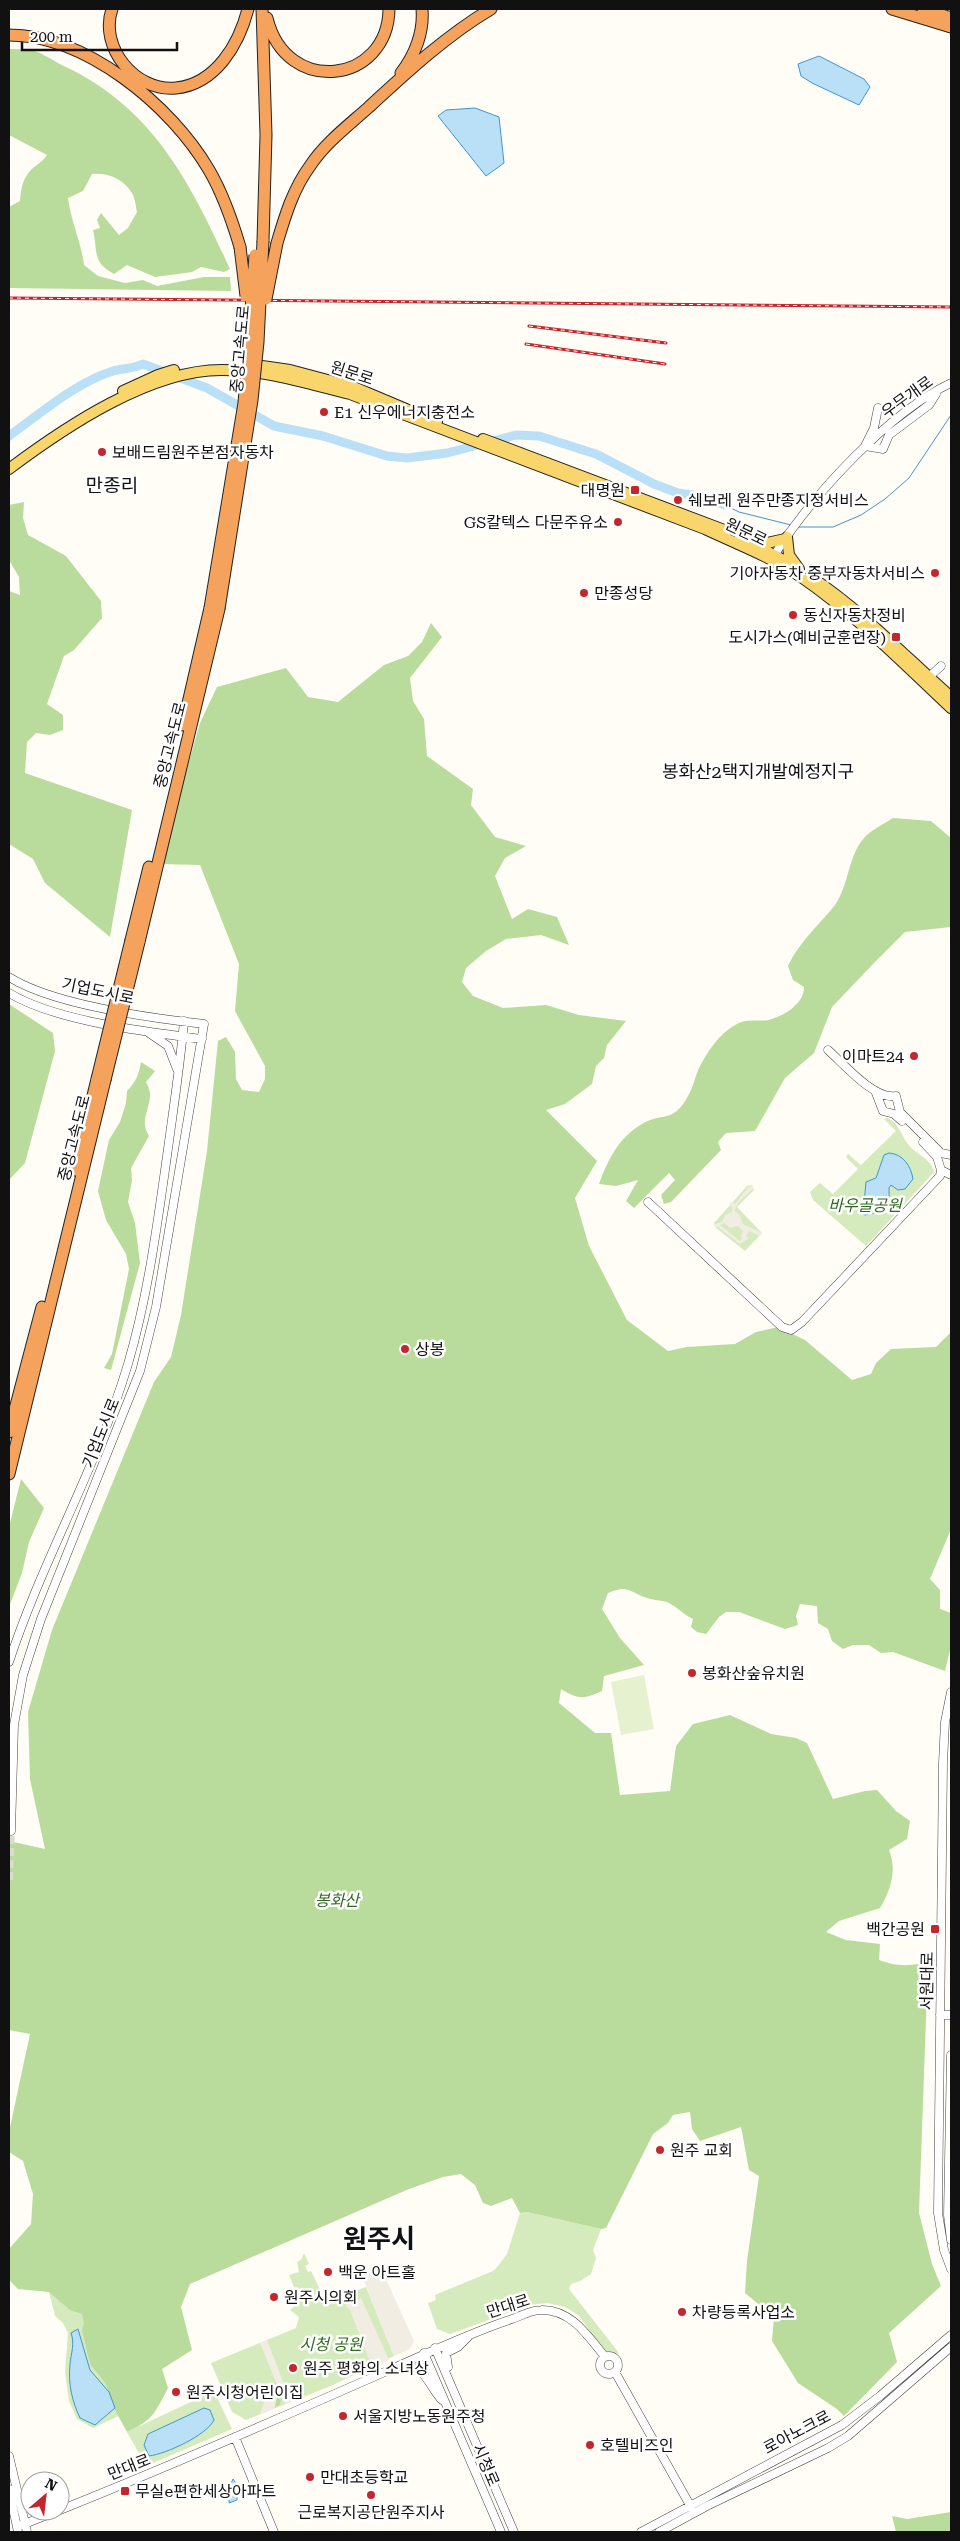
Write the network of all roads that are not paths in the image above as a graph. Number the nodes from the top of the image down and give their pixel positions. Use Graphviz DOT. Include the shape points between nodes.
graph roads {
  1 [pos="112,9"];
  2 [pos="248,9"];
  3 [pos="254,9"];
  4 [pos="264,9"];
  5 [pos="389,9"];
  6 [pos="422,9"];
  7 [pos="491,9"];
  8 [pos="892,9"];
  9 [pos="923,9"];
  10 [pos="951,18"];
  11 [pos="951,27"];
  12 [pos="9,36"];
  13 [pos="391,86"];
  14 [pos="259,241"];
  15 [pos="253,340"];
  16 [pos="951,383"];
  17 [pos="941,388"];
  18 [pos="123,395"];
  19 [pos="878,408"];
  20 [pos="865,446"];
  21 [pos="9,460"];
  22 [pos="9,469"];
  23 [pos="618,494"];
  24 [pos="787,536"];
  25 [pos="758,545"];
  26 [pos="774,558"];
  27 [pos="799,569"];
  28 [pos="941,666"];
  29 [pos="926,680"];
  30 [pos="951,697"];
  31 [pos="951,708"];
  32 [pos="9,977"];
  33 [pos="9,993"];
  34 [pos="184,1022"];
  35 [pos="141,1030"];
  36 [pos="183,1037"];
  37 [pos="202,1039"];
  38 [pos="828,1050"];
  39 [pos="178,1074"];
  40 [pos="101,1080"];
  41 [pos="876,1093"];
  42 [pos="892,1100"];
  43 [pos="880,1104"];
  44 [pos="891,1113"];
  45 [pos="949,1155"];
  46 [pos="944,1172"];
  47 [pos="648,1202"];
  48 [pos="9,1432"];
  49 [pos="9,1474"];
  50 [pos="9,1662"];
  51 [pos="951,1692"];
  52 [pos="11,1831"];
  53 [pos="942,1838"];
  54 [pos="951,1838"];
  55 [pos="940,2015"];
  56 [pos="951,2015"];
  57 [pos="951,2055"];
  58 [pos="951,2240"];
  59 [pos="951,2270"];
  60 [pos="472,2333"];
  61 [pos="951,2335"];
  62 [pos="951,2347"];
  63 [pos="435,2348"];
  64 [pos="424,2353"];
  65 [pos="604,2357"];
  66 [pos="388,2371"];
  67 [pos="615,2372"];
  68 [pos="455,2396"];
  69 [pos="880,2396"];
  70 [pos="887,2403"];
  71 [pos="446,2404"];
  72 [pos="235,2437"];
  73 [pos="9,2456"];
  74 [pos="9,2489"];
  75 [pos="690,2504"];
  76 [pos="70,2505"];
  77 [pos="694,2513"];
  78 [pos="38,2521"];
  79 [pos="22,2529"];
  80 [pos="274,2532"];
  81 [pos="500,2532"];
  82 [pos="514,2532"];
  83 [pos="641,2532"];
  84 [pos="659,2532"];
  1 -- 2 [label="highway" via="110,28 118,58 144,81 174,88 189,86 206,77 232,51 242,32"];
  3 -- 14 [label="highway, 중앙고속도로"];
  4 -- 5 [label="highway" via="279,46 294,61 310,70 326,73 360,63 376,48 385,33"];
  4 -- 14 [label="highway, 중앙고속도로" via="266,136"];
  6 -- 13 [label="highway" via="420,36 410,61"];
  7 -- 13 [label="highway" via="453,35"];
  8 -- 11 [label="highway"];
  9 -- 10 [label="highway"];
  12 -- 15 [label="highway, bridge" via="29,36 70,47 153,102 184,136 208,168 222,195 240,247"];
  13 -- 15 [label="highway, bridge" via="341,131 310,166 291,200"];
  14 -- 15 [label="highway, 중앙고속도로, bridge"];
  15 -- 40 [label="highway, 중앙고속도로, bridge" via="214,608"];
  16 -- 17 [label="street, 우무개로"];
  17 -- 20 [label="street, 우무개로"];
  17 -- 20 [label="street" via="929,405 888,435 883,449"];
  18 -- 21 [label="main road" via="41,436"];
  18 -- 22 [label="main road" via="53,436"];
  18 -- 23 [label="main road, 원문로" via="172,371 264,365 354,387 462,435"];
  19 -- 20 [label="street" via="874,428"];
  20 -- 24 [label="street"];
  23 -- 25 [label="main road, 원문로" via="703,521"];
  23 -- 26 [label="main road, 원문로"];
  24 -- 25 [label="main road"];
  24 -- 26 [label="street"];
  24 -- 27 [label="main road" via="789,555"];
  25 -- 26 [label="main road, 원문로"];
  26 -- 27 [label="main road, 원문로"];
  26 -- 29 [label="main road, 원문로" via="829,598"];
  27 -- 29 [label="main road, 원문로" via="836,594"];
  28 -- 29 [label="street"];
  29 -- 30 [label="main road, 원문로"];
  29 -- 31 [label="main road, 원문로"];
  32 -- 34 [label="street, 기업도시로" via="56,996"];
  33 -- 35 [label="street, 기업도시로" via="64,1014"];
  34 -- 36 [label="street, 기업도시로"];
  34 -- 37 [label="street, 기업도시로" via="204,1024"];
  35 -- 36 [label="street, 기업도시로"];
  35 -- 39 [label="street" via="168,1046"];
  36 -- 37 [label="street, 기업도시로"];
  36 -- 39 [label="street, 기업도시로"];
  37 -- 52 [label="street, 기업도시로" via="156,1307 140,1371 44,1611 23,1676 14,1725"];
  38 -- 41 [label="street"];
  39 -- 50 [label="street, 기업도시로" via="157,1224 127,1365 21,1625"];
  40 -- 48 [label="highway, 중앙고속도로"];
  40 -- 49 [label="highway, 중앙고속도로"];
  41 -- 42 [label="street"];
  41 -- 43 [label="street"];
  42 -- 43 [label="street" via="882,1099"];
  42 -- 44 [label="street"];
  42 -- 45 [label="street" via="941,1153"];
  43 -- 44 [label="street" via="883,1111"];
  44 -- 46 [label="street" via="899,1117 937,1157"];
  45 -- 46 [label="street" via="942,1158"];
  46 -- 47 [label="street" via="791,1330 782,1327"];
  51 -- 53 [label="street, 서원대로" via="945,1722"];
  53 -- 54 [label="street"];
  53 -- 55 [label="street, 서원대로"];
  55 -- 56 [label="street"];
  55 -- 59 [label="street, 서원대로" via="938,2213"];
  57 -- 58 [label="street" via="948,2215"];
  60 -- 63 [label="street, 만대로"];
  60 -- 65 [label="street, 만대로" via="539,2310 551,2311 569,2318 583,2330"];
  60 -- 68 [label="street" via="445,2356"];
  61 -- 69 [label="street, 로아노크로"];
  62 -- 70 [label="street, 로아노크로"];
  63 -- 64 [label="street, 만대로"];
  63 -- 68 [label="street, 시청로"];
  64 -- 66 [label="street, 만대로"];
  64 -- 71 [label="street, 시청로"];
  65 -- 67 [label="street" via="612,2356 617,2360"];
  65 -- 67 [label="street" via="600,2363 601,2370 608,2374"];
  66 -- 71 [label="street" via="408,2366 418,2369 423,2372 432,2391"];
  66 -- 72 [label="street, 만대로"];
  67 -- 75 [label="street"];
  68 -- 82 [label="street, 시청로"];
  69 -- 70 [label="street"];
  69 -- 75 [label="street, 로아노크로" via="822,2436"];
  70 -- 77 [label="street, 로아노크로" via="848,2436 828,2448"];
  71 -- 81 [label="street, 시청로"];
  72 -- 76 [label="street, 만대로"];
  72 -- 80 [label="street"];
  73 -- 79 [label="street"];
  74 -- 79 [label="street"];
  75 -- 77 [label="street"];
  75 -- 83 [label="street, 로아노크로"];
  77 -- 84 [label="street, 로아노크로"];
  78 -- 79 [label="street, 만대로"];
}
